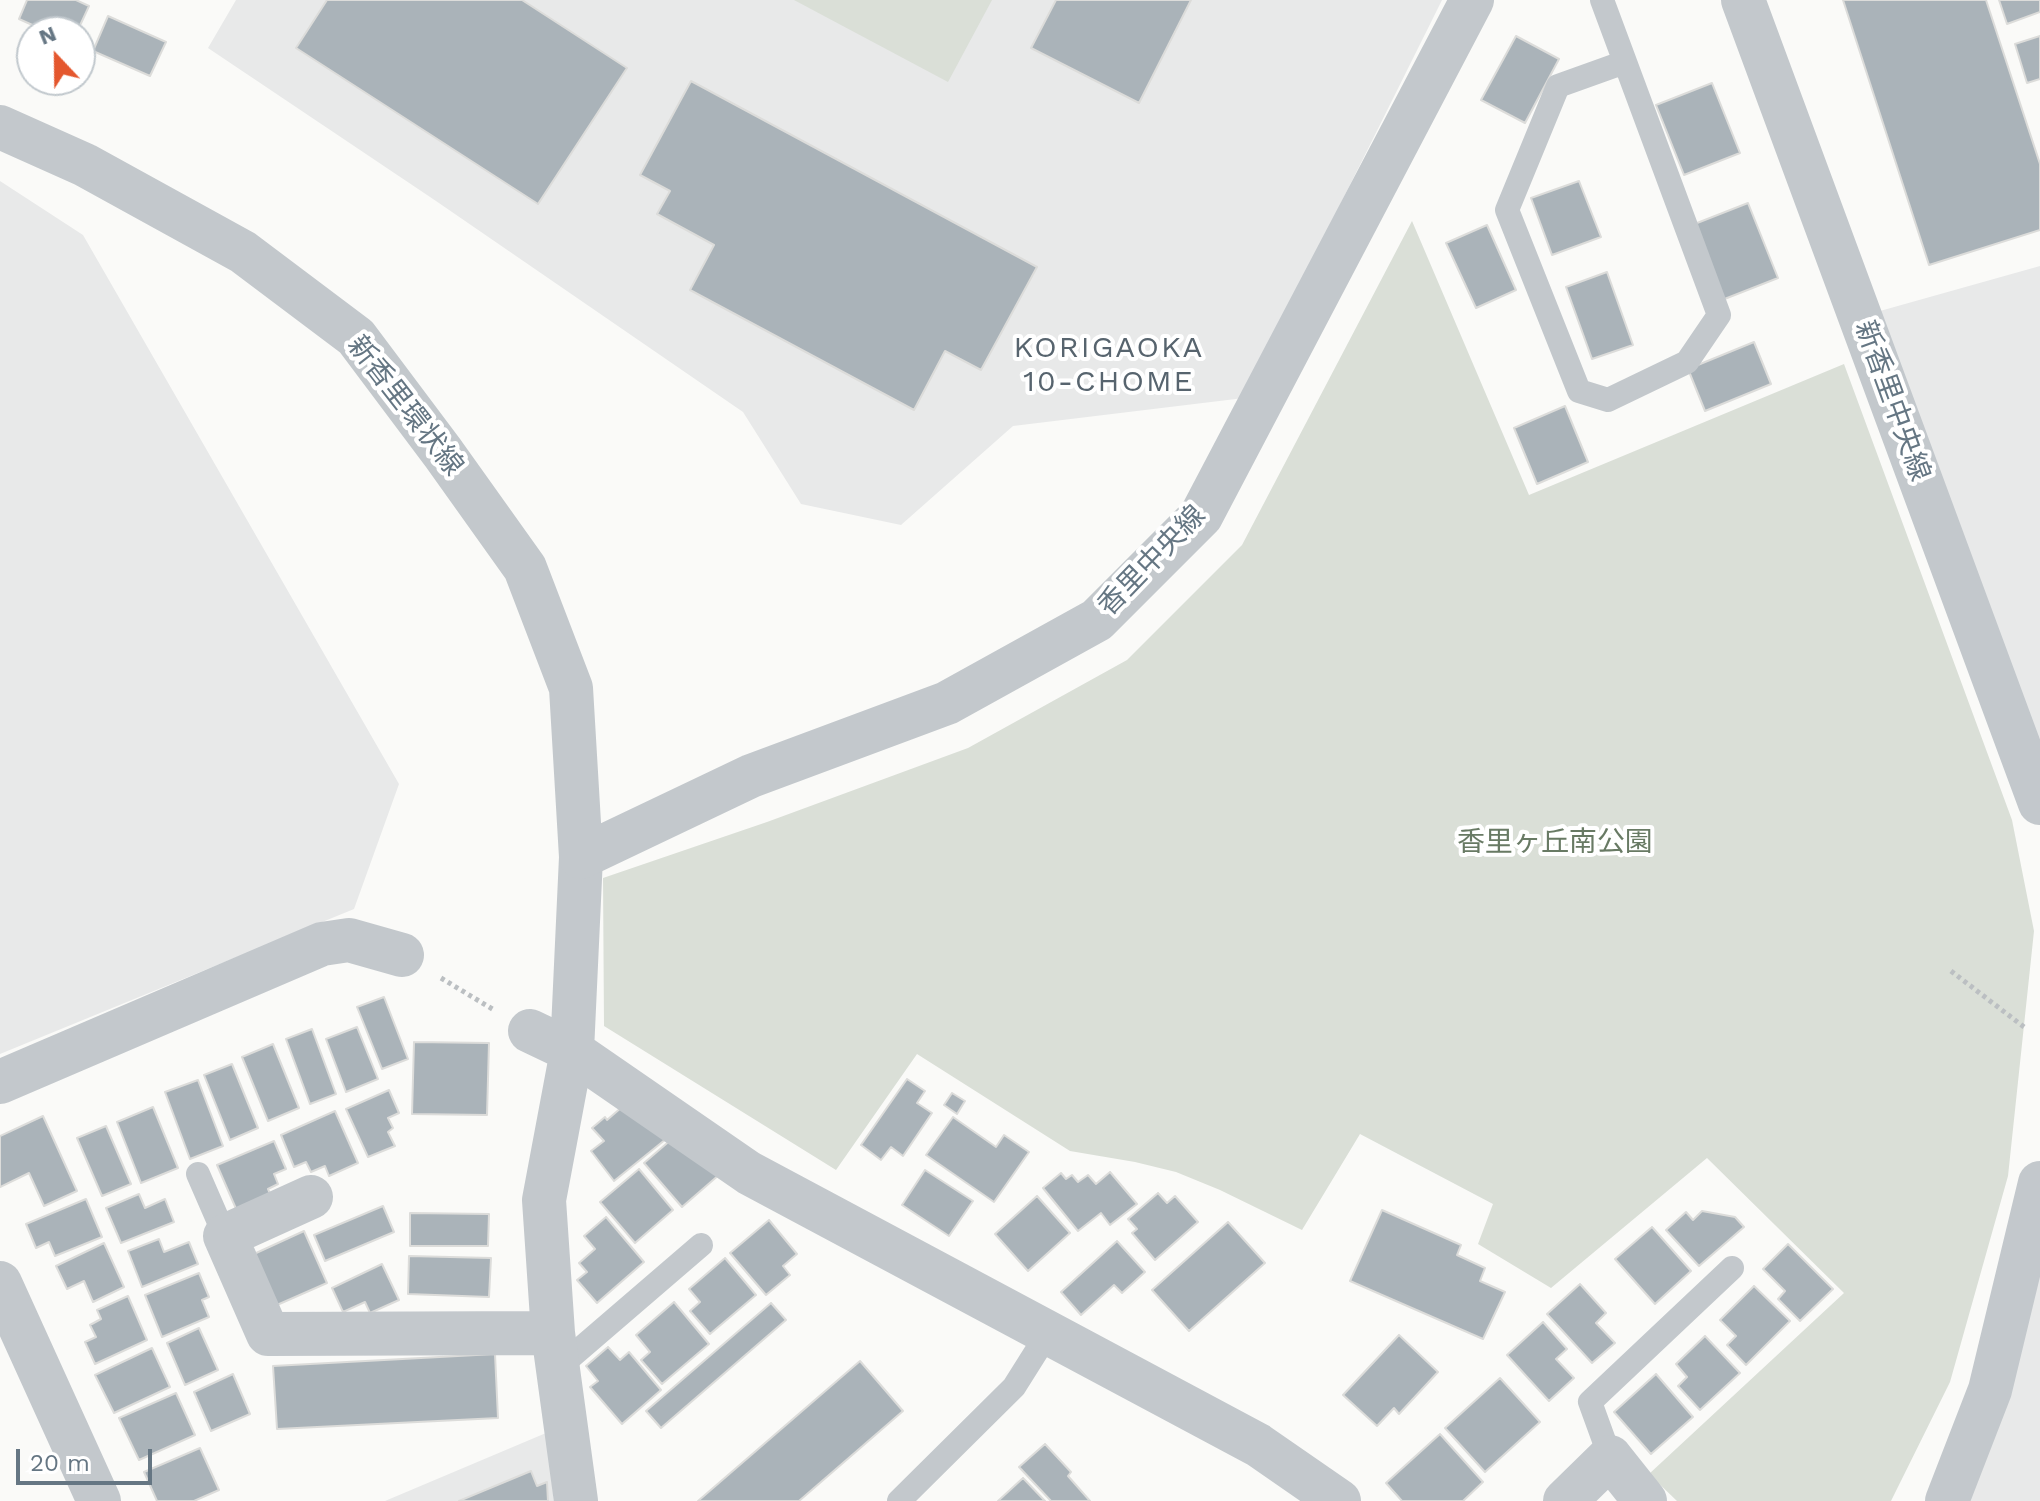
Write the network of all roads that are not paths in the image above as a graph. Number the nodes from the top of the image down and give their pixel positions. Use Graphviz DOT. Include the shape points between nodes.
graph roads {
  1 [pos="1472,0"];
  2 [pos="1602,0"];
  3 [pos="1743,0"];
  4 [pos="1625,62"];
  5 [pos="0,127"];
  6 [pos="2040,803"];
  7 [pos="581,857"];
  8 [pos="402,955"];
  9 [pos="530,1031"];
  10 [pos="572,1051"];
  11 [pos="0,1082"];
  12 [pos="198,1174"];
  13 [pos="2040,1183"];
  14 [pos="311,1197"];
  15 [pos="225,1236"];
  16 [pos="701,1245"];
  17 [pos="1732,1268"];
  18 [pos="0,1283"];
  19 [pos="1048,1333"];
  20 [pos="556,1350"];
  21 [pos="1610,1457"];
  22 [pos="99,1501"];
  23 [pos="576,1501"];
  24 [pos="899,1501"];
  25 [pos="1339,1501"];
  26 [pos="1565,1501"];
  27 [pos="1645,1501"];
  28 [pos="1947,1501"];
  1 -- 7 [label="street, 香里中央線" via="1201,516 1097,620 947,703 751,776"];
  2 -- 4 [label="lane"];
  3 -- 6 [label="street, 新香里中央線"];
  4 -- 4 [label="lane" via="1719,315 1687,362 1608,400 1579,391 1507,210 1558,86"];
  5 -- 7 [label="street, 新香里環状線" via="85,165 243,252 356,337 525,568 571,688"];
  7 -- 10 [label="street, 新香里環状線"];
  8 -- 11 [label="street" via="349,940 322,944"];
  9 -- 10 [label="street"];
  10 -- 19 [label="street" via="749,1173"];
  10 -- 20 [label="street, 新香里環状線" via="544,1200"];
  12 -- 15 [label="lane"];
  13 -- 28 [label="street" via="1990,1390"];
  14 -- 15 [label="street"];
  15 -- 20 [label="street" via="268,1334"];
  16 -- 20 [label="lane"];
  17 -- 21 [label="lane" via="1590,1402"];
  18 -- 22 [label="street"];
  19 -- 24 [label="lane" via="1014,1387"];
  19 -- 25 [label="street" via="1258,1445"];
  20 -- 23 [label="street, 新香里環状線"];
  21 -- 26 [label="street"];
  21 -- 27 [label="street"];
}
